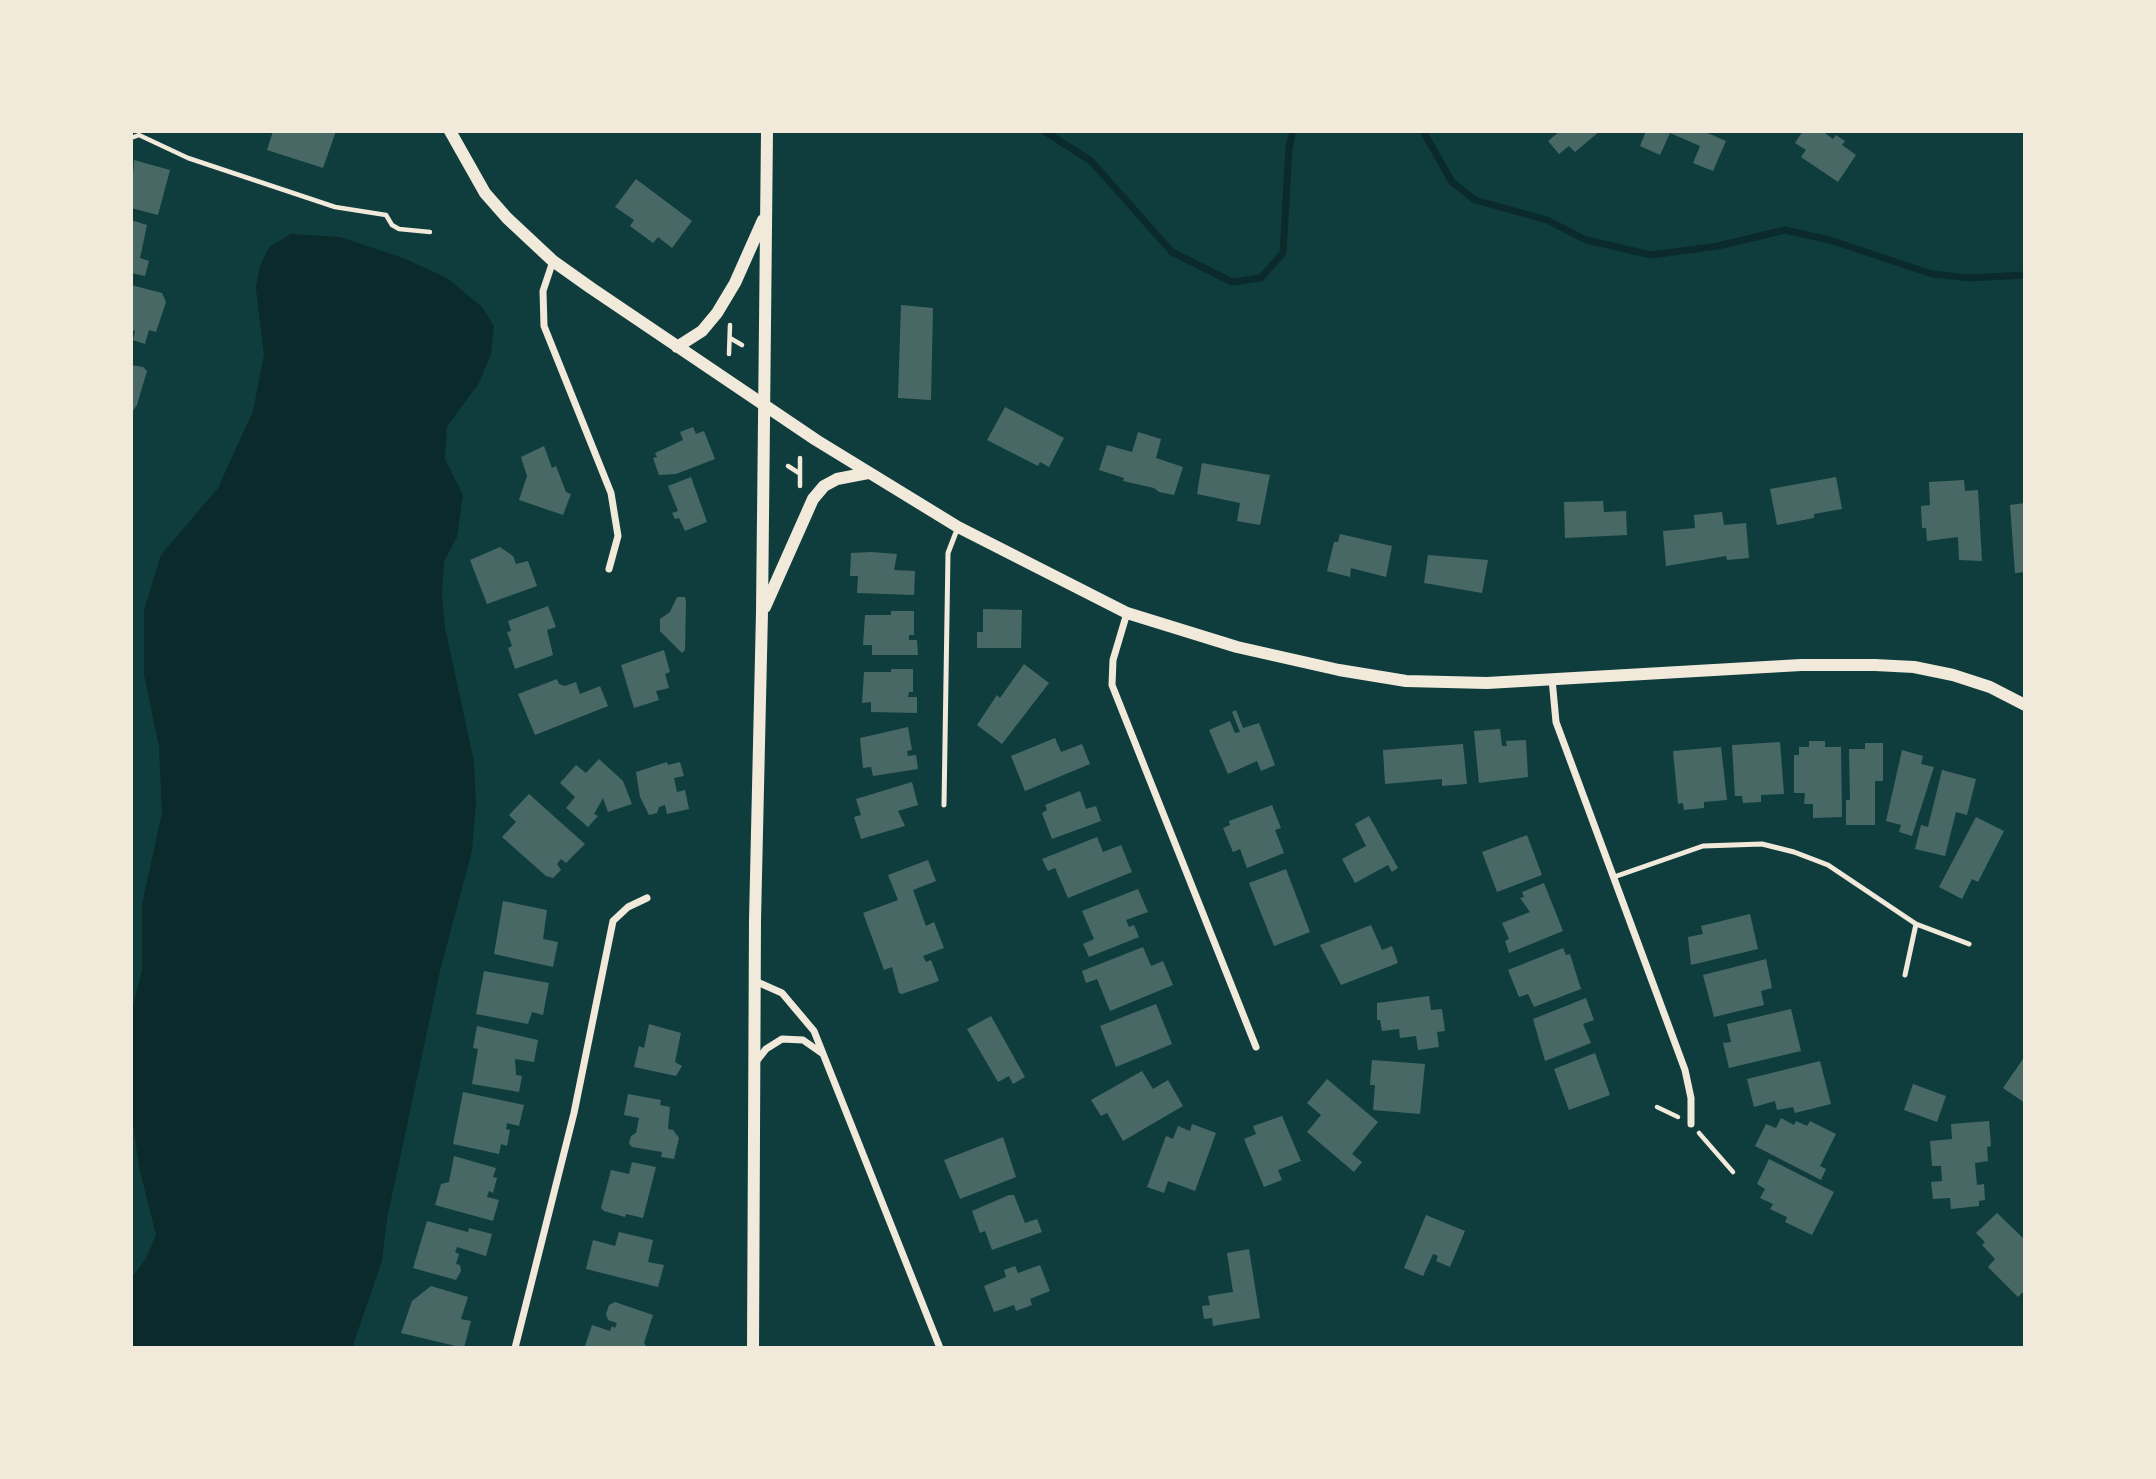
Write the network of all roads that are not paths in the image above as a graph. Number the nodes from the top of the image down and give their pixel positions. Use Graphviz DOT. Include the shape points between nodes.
graph roads {
  1 [pos="450,131"];
  2 [pos="767,131"];
  3 [pos="765,214"];
  4 [pos="553,261"];
  5 [pos="677,347"];
  6 [pos="764,404"];
  7 [pos="868,473"];
  8 [pos="958,527"];
  9 [pos="609,569"];
  10 [pos="762,612"];
  11 [pos="1126,613"];
  12 [pos="1552,679"];
  13 [pos="2025,705"];
  14 [pos="944,804"];
  15 [pos="1614,877"];
  16 [pos="647,898"];
  17 [pos="1916,924"];
  18 [pos="1969,944"];
  19 [pos="1905,975"];
  20 [pos="754,981"];
  21 [pos="1256,1046"];
  22 [pos="824,1054"];
  23 [pos="755,1064"];
  24 [pos="1691,1124"];
  25 [pos="515,1348"];
  26 [pos="753,1348"];
  27 [pos="940,1348"];
  1 -- 4 [label="street" via="485,193"];
  2 -- 3 [label="street"];
  3 -- 5 [label="street" via="717,313 702,331"];
  3 -- 6 [label="street"];
  4 -- 5 [label="street"];
  4 -- 9 [label="street" via="543,291 544,326 611,493 618,536"];
  5 -- 6 [label="street"];
  6 -- 7 [label="street"];
  6 -- 10 [label="street"];
  7 -- 8 [label="street"];
  7 -- 10 [label="street" via="837,479 813,499"];
  8 -- 11 [label="street"];
  8 -- 14 [label="lane" via="948,553"];
  10 -- 20 [label="street"];
  11 -- 12 [label="street" via="1237,647 1381,678 1430,683"];
  11 -- 21 [label="street" via="1113,660 1112,685"];
  12 -- 13 [label="street" via="1790,666 1914,667 1990,687"];
  12 -- 15 [label="street" via="1556,722"];
  15 -- 17 [label="lane" via="1703,846 1762,844 1828,865"];
  15 -- 24 [label="street" via="1685,1070"];
  16 -- 25 [label="street" via="613,921 574,1112"];
  17 -- 18 [label="lane"];
  17 -- 19 [label="lane"];
  20 -- 22 [label="street" via="782,993 798,1009"];
  20 -- 23 [label="street"];
  22 -- 23 [label="street" via="803,1040 782,1039 766,1049"];
  22 -- 27 [label="street"];
  23 -- 26 [label="street"];
}
